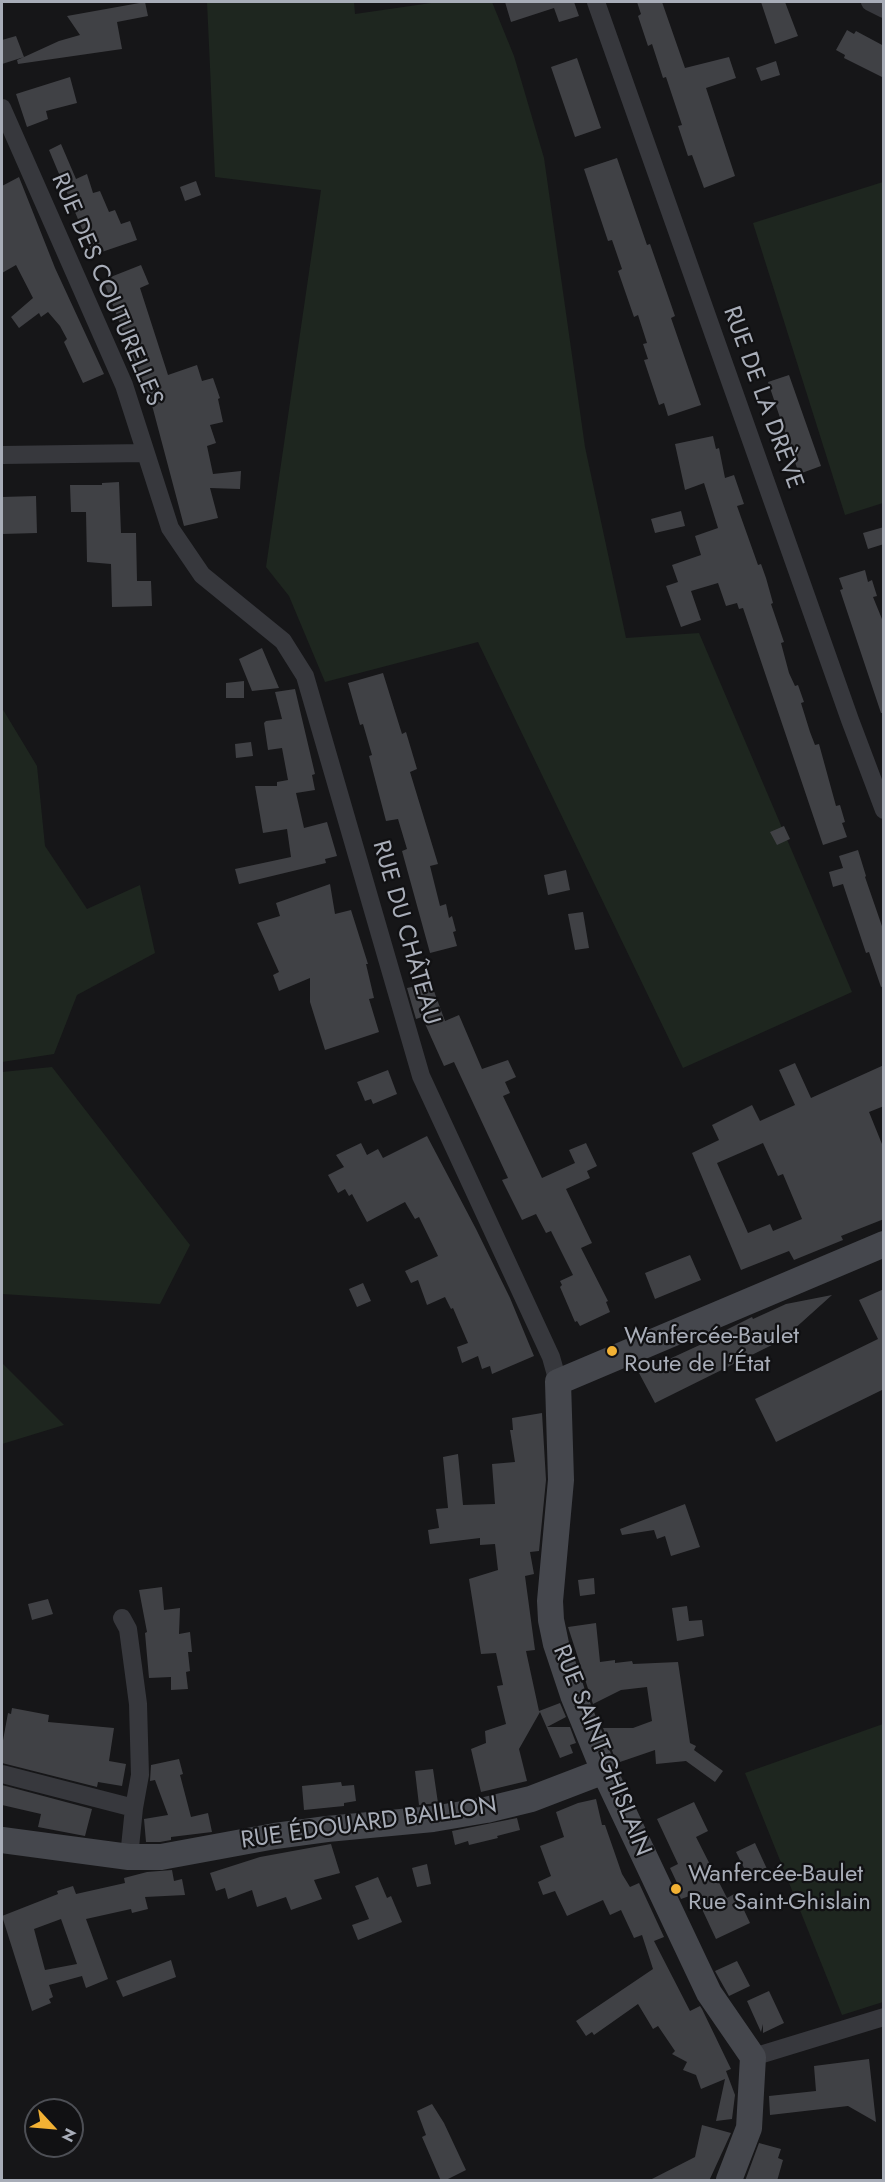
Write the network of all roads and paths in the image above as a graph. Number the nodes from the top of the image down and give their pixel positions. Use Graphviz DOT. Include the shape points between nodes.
graph roads {
  1 [pos="596,2"];
  2 [pos="870,2"];
  3 [pos="884,9"];
  4 [pos="2,108"];
  5 [pos="145,453"];
  6 [pos="2,455"];
  7 [pos="170,528"];
  8 [pos="884,810"];
  9 [pos="884,1244"];
  10 [pos="558,1382"];
  11 [pos="122,1618"];
  12 [pos="604,1771"];
  13 [pos="2,1774"];
  14 [pos="134,1808"];
  15 [pos="2,1840"];
  16 [pos="129,1857"];
  17 [pos="884,2017"];
  18 [pos="753,2057"];
  19 [pos="729,2181"];
  1 -- 8 [label="street, RUE DE LA DRÈVE"];
  2 -- 3 [label="street"];
  4 -- 5 [label="street, RUE DES COUTURELLES" via="124,385"];
  5 -- 6 [label="street"];
  5 -- 7 [label="street, RUE DES COUTURELLES"];
  7 -- 10 [label="street, RUE DU CHÂTEAU" via="202,575 283,641 304,676 421,1076"];
  9 -- 10 [label="main road"];
  10 -- 12 [label="main road, RUE SAINT-GHISLAIN" via="561,1480 551,1620 573,1695"];
  11 -- 14 [label="street" via="128,1629 138,1704 140,1776"];
  12 -- 16 [label="main road, RUE ÉDOUARD BAILLON" via="531,1799 433,1820 327,1829 161,1857"];
  12 -- 18 [label="main road, RUE SAINT-GHISLAIN" via="709,1993"];
  13 -- 14 [label="street"];
  14 -- 16 [label="street"];
  15 -- 16 [label="main road, RUE ÉDOUARD BAILLON"];
  17 -- 18 [label="street"];
  18 -- 19 [label="main road" via="749,2128"];
}
